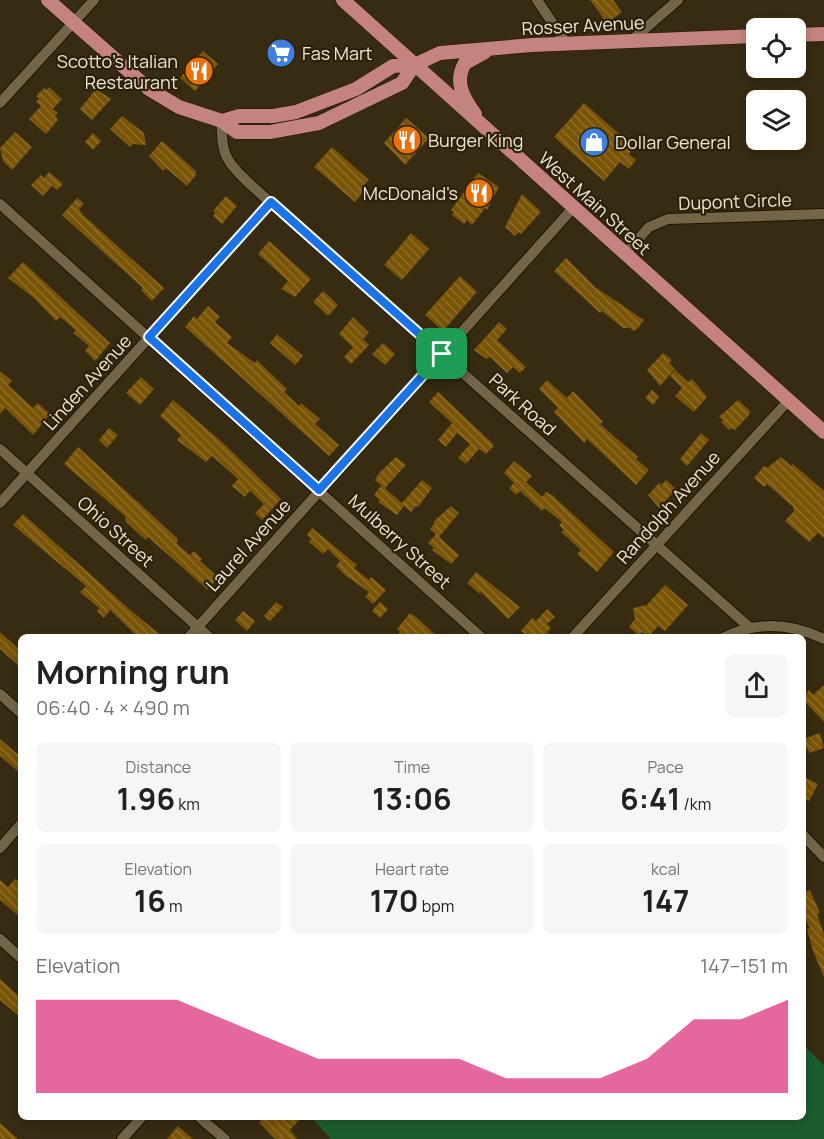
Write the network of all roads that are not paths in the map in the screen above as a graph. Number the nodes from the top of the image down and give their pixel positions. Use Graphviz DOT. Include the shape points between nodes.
graph roads {
  1 [pos="48,0"];
  2 [pos="94,0"];
  3 [pos="537,0"];
  4 [pos="678,0"];
  5 [pos="346,1"];
  6 [pos="73,23"];
  7 [pos="824,33"];
  8 [pos="806,34"];
  9 [pos="746,36"];
  10 [pos="632,40"];
  11 [pos="566,43"];
  12 [pos="497,49"];
  13 [pos="414,65"];
  14 [pos="0,103"];
  15 [pos="222,121"];
  16 [pos="491,135"];
  17 [pos="271,202"];
  18 [pos="0,204"];
  19 [pos="573,208"];
  20 [pos="824,214"];
  21 [pos="625,254"];
  22 [pos="149,337"];
  23 [pos="442,354"];
  24 [pos="789,400"];
  25 [pos="824,432"];
  26 [pos="0,449"];
  27 [pos="27,473"];
  28 [pos="319,490"];
  29 [pos="0,503"];
  30 [pos="656,546"];
  31 [pos="198,627"];
  32 [pos="749,627"];
  33 [pos="192,634"];
  34 [pos="206,634"];
  35 [pos="478,634"];
  36 [pos="576,634"];
  37 [pos="732,634"];
  38 [pos="824,639"];
  39 [pos="0,694"];
  40 [pos="18,710"];
  41 [pos="18,827"];
  42 [pos="806,838"];
  43 [pos="0,848"];
  44 [pos="824,857"];
  45 [pos="0,939"];
  46 [pos="18,955"];
  47 [pos="139,1120"];
  48 [pos="202,1120"];
  49 [pos="122,1139"];
  50 [pos="225,1139"];
  1 -- 6 [label="main road"];
  2 -- 6 [label="street"];
  3 -- 11 [label="street"];
  4 -- 10 [label="street"];
  5 -- 13 [label="main road, West Main Street"];
  6 -- 14 [label="street"];
  6 -- 15 [label="main road" via="162,98 192,113"];
  7 -- 8 [label="main road"];
  9 -- 10 [label="main road, Rosser Avenue"];
  10 -- 11 [label="main road, Rosser Avenue"];
  11 -- 12 [label="main road, Rosser Avenue"];
  12 -- 13 [label="main road, Rosser Avenue" via="440,53"];
  12 -- 16 [label="main road" via="478,54 465,63 458,79 472,110"];
  13 -- 15 [label="main road, Rosser Avenue" via="393,66 357,89 296,112"];
  13 -- 16 [label="main road, West Main Street"];
  15 -- 17 [label="street, Park Road" via="220,142 228,164"];
  16 -- 19 [label="main road, West Main Street"];
  17 -- 22 [label="street, Linden Avenue"];
  17 -- 23 [label="street, Park Road"];
  18 -- 22 [label="street, Mulberry Street"];
  19 -- 21 [label="main road, West Main Street"];
  19 -- 23 [label="street, Laurel Avenue"];
  20 -- 21 [label="street, Dupont Circle" via="668,219 649,227"];
  21 -- 24 [label="main road, West Main Street"];
  22 -- 27 [label="street, Linden Avenue"];
  22 -- 28 [label="street, Mulberry Street"];
  23 -- 28 [label="street, Laurel Avenue"];
  23 -- 30 [label="street, Park Road"];
  24 -- 25 [label="main road, West Main Street"];
  24 -- 30 [label="street, Randolph Avenue"];
  26 -- 27 [label="street, Ohio Street"];
  27 -- 29 [label="street, Linden Avenue"];
  27 -- 31 [label="street, Ohio Street"];
  28 -- 31 [label="street, Laurel Avenue"];
  28 -- 35 [label="street, Mulberry Street"];
  30 -- 32 [label="street, Park Road"];
  30 -- 36 [label="street, Randolph Avenue"];
  31 -- 33 [label="street, Laurel Avenue"];
  31 -- 34 [label="street, Ohio Street"];
  32 -- 37 [label="street"];
  32 -- 38 [label="street" via="782,627"];
  39 -- 40 [label="street"];
  41 -- 43 [label="street"];
  42 -- 44 [label="street"];
  45 -- 46 [label="street"];
  47 -- 49 [label="street"];
  48 -- 50 [label="street"];
}
